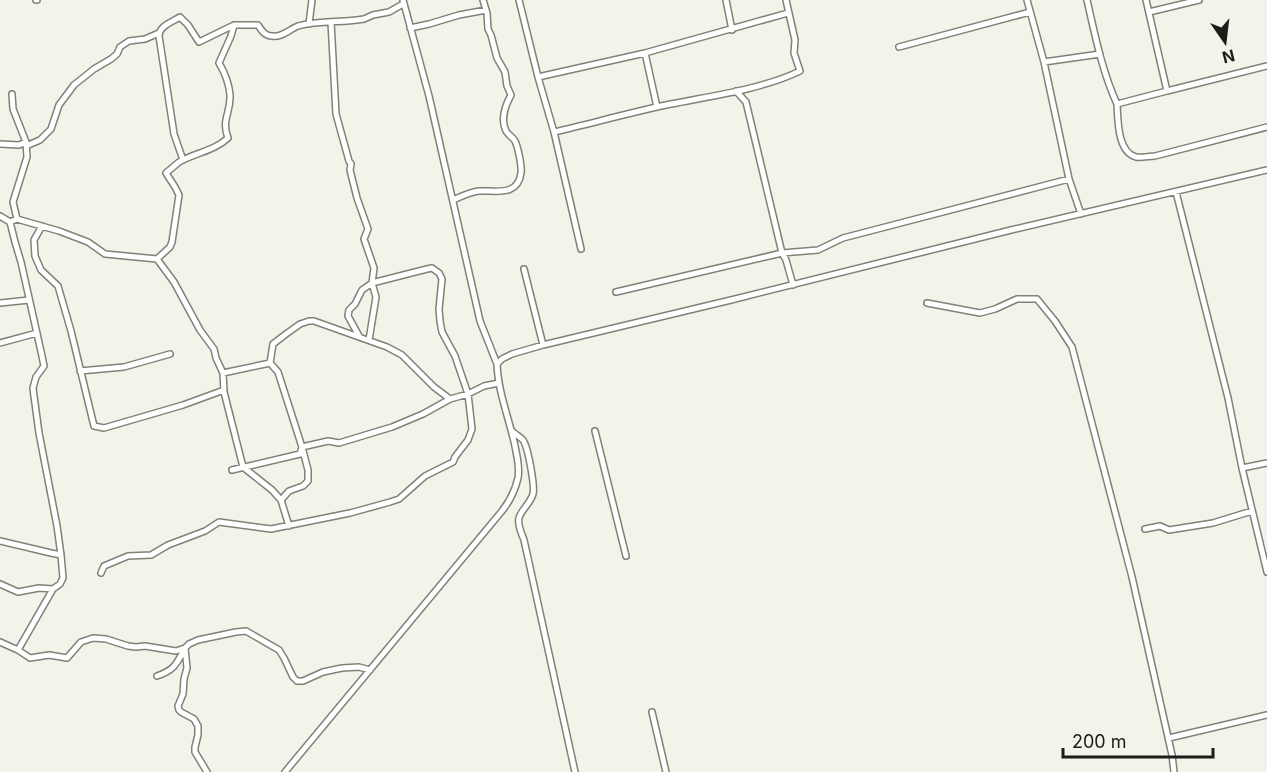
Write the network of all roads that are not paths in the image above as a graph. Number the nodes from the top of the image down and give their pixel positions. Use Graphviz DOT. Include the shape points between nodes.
graph roads {
  1 [pos="312,0"];
  2 [pos="483,0"];
  3 [pos="519,0"];
  4 [pos="726,0"];
  5 [pos="786,0"];
  6 [pos="1027,0"];
  7 [pos="1087,0"];
  8 [pos="1146,0"];
  9 [pos="1199,0"];
  10 [pos="403,2"];
  11 [pos="486,10"];
  12 [pos="1030,12"];
  13 [pos="1149,12"];
  14 [pos="788,13"];
  15 [pos="331,22"];
  16 [pos="309,24"];
  17 [pos="234,25"];
  18 [pos="410,28"];
  19 [pos="732,30"];
  20 [pos="159,33"];
  21 [pos="899,47"];
  22 [pos="645,53"];
  23 [pos="1100,54"];
  24 [pos="1044,62"];
  25 [pos="1267,66"];
  26 [pos="538,77"];
  27 [pos="736,91"];
  28 [pos="1167,91"];
  29 [pos="12,94"];
  30 [pos="1117,104"];
  31 [pos="657,107"];
  32 [pos="1267,127"];
  33 [pos="554,132"];
  34 [pos="0,144"];
  35 [pos="26,144"];
  36 [pos="183,160"];
  37 [pos="1267,170"];
  38 [pos="1070,179"];
  39 [pos="1176,192"];
  40 [pos="453,200"];
  41 [pos="1081,214"];
  42 [pos="0,216"];
  43 [pos="13,220"];
  44 [pos="42,226"];
  45 [pos="368,229"];
  46 [pos="375,229"];
  47 [pos="581,249"];
  48 [pos="782,253"];
  49 [pos="157,260"];
  50 [pos="524,269"];
  51 [pos="372,284"];
  52 [pos="793,285"];
  53 [pos="616,292"];
  54 [pos="29,300"];
  55 [pos="0,303"];
  56 [pos="927,303"];
  57 [pos="37,333"];
  58 [pos="359,336"];
  59 [pos="369,340"];
  60 [pos="0,343"];
  61 [pos="543,345"];
  62 [pos="170,354"];
  63 [pos="270,363"];
  64 [pos="497,364"];
  65 [pos="80,371"];
  66 [pos="223,373"];
  67 [pos="499,383"];
  68 [pos="224,390"];
  69 [pos="468,394"];
  70 [pos="450,399"];
  71 [pos="512,431"];
  72 [pos="595,431"];
  73 [pos="302,447"];
  74 [pos="1267,462"];
  75 [pos="243,467"];
  76 [pos="1242,468"];
  77 [pos="232,470"];
  78 [pos="281,500"];
  79 [pos="1252,511"];
  80 [pos="290,526"];
  81 [pos="1145,529"];
  82 [pos="0,541"];
  83 [pos="61,555"];
  84 [pos="626,556"];
  85 [pos="1267,572"];
  86 [pos="101,573"];
  87 [pos="0,584"];
  88 [pos="53,589"];
  89 [pos="0,642"];
  90 [pos="185,648"];
  91 [pos="18,650"];
  92 [pos="370,670"];
  93 [pos="157,676"];
  94 [pos="652,712"];
  95 [pos="1267,715"];
  96 [pos="1169,738"];
  97 [pos="207,772"];
  98 [pos="285,772"];
  99 [pos="575,772"];
  100 [pos="666,772"];
  101 [pos="1174,772"];
  1 -- 16 [label="street"];
  2 -- 11 [label="street"];
  3 -- 26 [label="street"];
  4 -- 19 [label="street"];
  5 -- 14 [label="street"];
  6 -- 12 [label="street"];
  7 -- 23 [label="street"];
  8 -- 13 [label="street"];
  9 -- 13 [label="street"];
  10 -- 15 [label="street" via="389,12 364,19"];
  10 -- 18 [label="street"];
  11 -- 18 [label="street"];
  11 -- 40 [label="street" via="496,58 506,72 510,95 503,115 505,130 515,141 521,175 511,189 480,191"];
  12 -- 21 [label="street"];
  12 -- 24 [label="street"];
  13 -- 28 [label="street"];
  14 -- 19 [label="street"];
  14 -- 27 [label="street" via="800,71"];
  15 -- 16 [label="street"];
  15 -- 45 [label="street" via="336,114"];
  16 -- 17 [label="street" via="274,37 266,35 258,25"];
  17 -- 20 [label="street" via="199,42 180,18"];
  17 -- 36 [label="street" via="219,63 230,97 224,127 228,138 218,147"];
  18 -- 40 [label="street"];
  19 -- 22 [label="street"];
  20 -- 35 [label="street" via="129,41 74,85 59,105 51,129 40,140"];
  20 -- 36 [label="street" via="174,134"];
  22 -- 26 [label="street"];
  22 -- 31 [label="street"];
  23 -- 24 [label="street"];
  23 -- 30 [label="street"];
  24 -- 38 [label="street"];
  25 -- 28 [label="street"];
  26 -- 33 [label="street"];
  27 -- 31 [label="street"];
  27 -- 48 [label="street" via="746,102"];
  28 -- 30 [label="street"];
  29 -- 35 [label="street" via="13,109"];
  30 -- 32 [label="street" via="1123,146 1128,154 1138,158"];
  31 -- 33 [label="street"];
  33 -- 47 [label="street"];
  34 -- 35 [label="street"];
  35 -- 43 [label="street" via="27,157 13,202"];
  36 -- 49 [label="street" via="166,173 179,195 172,242"];
  37 -- 39 [label="street"];
  38 -- 41 [label="street"];
  38 -- 48 [label="street" via="843,238 818,249"];
  39 -- 41 [label="street"];
  39 -- 76 [label="street"];
  40 -- 64 [label="street" via="480,321"];
  41 -- 52 [label="street"];
  42 -- 43 [label="street"];
  43 -- 44 [label="street"];
  43 -- 54 [label="street"];
  44 -- 49 [label="street" via="87,242 105,254"];
  44 -- 65 [label="street" via="34,240 35,256 41,270 58,286"];
  45 -- 46 [label="street"];
  45 -- 51 [label="street" via="364,239 374,268"];
  48 -- 52 [label="street"];
  48 -- 53 [label="street"];
  49 -- 66 [label="street" via="210,342"];
  50 -- 61 [label="street"];
  51 -- 58 [label="street" via="362,290 349,310 348,316"];
  51 -- 59 [label="street" via="376,297"];
  51 -- 69 [label="street" via="432,268 439,273 442,332"];
  52 -- 61 [label="street"];
  54 -- 55 [label="street"];
  54 -- 57 [label="street"];
  56 -- 96 [label="street" via="980,313 1017,299 1037,299 1072,347"];
  57 -- 60 [label="street"];
  57 -- 83 [label="street" via="44,366 33,388 35,410"];
  58 -- 59 [label="street"];
  58 -- 63 [label="street" via="314,321 305,322 273,344"];
  59 -- 70 [label="street" via="402,355"];
  61 -- 64 [label="street" via="512,354"];
  62 -- 65 [label="street" via="124,367"];
  63 -- 66 [label="street"];
  63 -- 73 [label="street" via="278,372"];
  64 -- 67 [label="street"];
  65 -- 68 [label="street" via="94,426 104,428"];
  66 -- 68 [label="street"];
  67 -- 69 [label="street"];
  67 -- 71 [label="street"];
  68 -- 75 [label="street"];
  69 -- 70 [label="street"];
  69 -- 80 [label="street" via="472,429 453,462 417,481 399,499"];
  70 -- 73 [label="street" via="392,427 339,443 328,441"];
  71 -- 92 [label="street" via="519,466 512,497"];
  71 -- 99 [label="street" via="523,440 534,486 518,523"];
  72 -- 84 [label="street"];
  73 -- 75 [label="street" via="300,454"];
  73 -- 78 [label="street" via="308,481"];
  74 -- 76 [label="street"];
  75 -- 77 [label="street"];
  75 -- 78 [label="street"];
  76 -- 79 [label="street"];
  78 -- 80 [label="street"];
  79 -- 81 [label="street" via="1213,523 1169,530 1160,526"];
  79 -- 85 [label="street"];
  80 -- 86 [label="street" via="271,529 219,522 151,555 128,556 104,566"];
  82 -- 83 [label="street"];
  83 -- 88 [label="street" via="63,578"];
  87 -- 88 [label="street" via="18,592"];
  88 -- 91 [label="street"];
  89 -- 91 [label="street"];
  90 -- 91 [label="street" via="176,651 128,646 97,638 81,642 67,658 30,658"];
  90 -- 92 [label="street" via="198,640 246,631 279,650 297,681 335,669"];
  90 -- 93 [label="street" via="172,669"];
  90 -- 97 [label="street" via="187,668 178,706 198,726 195,752"];
  92 -- 98 [label="street"];
  94 -- 100 [label="street"];
  95 -- 96 [label="street"];
  96 -- 101 [label="street"];
}
